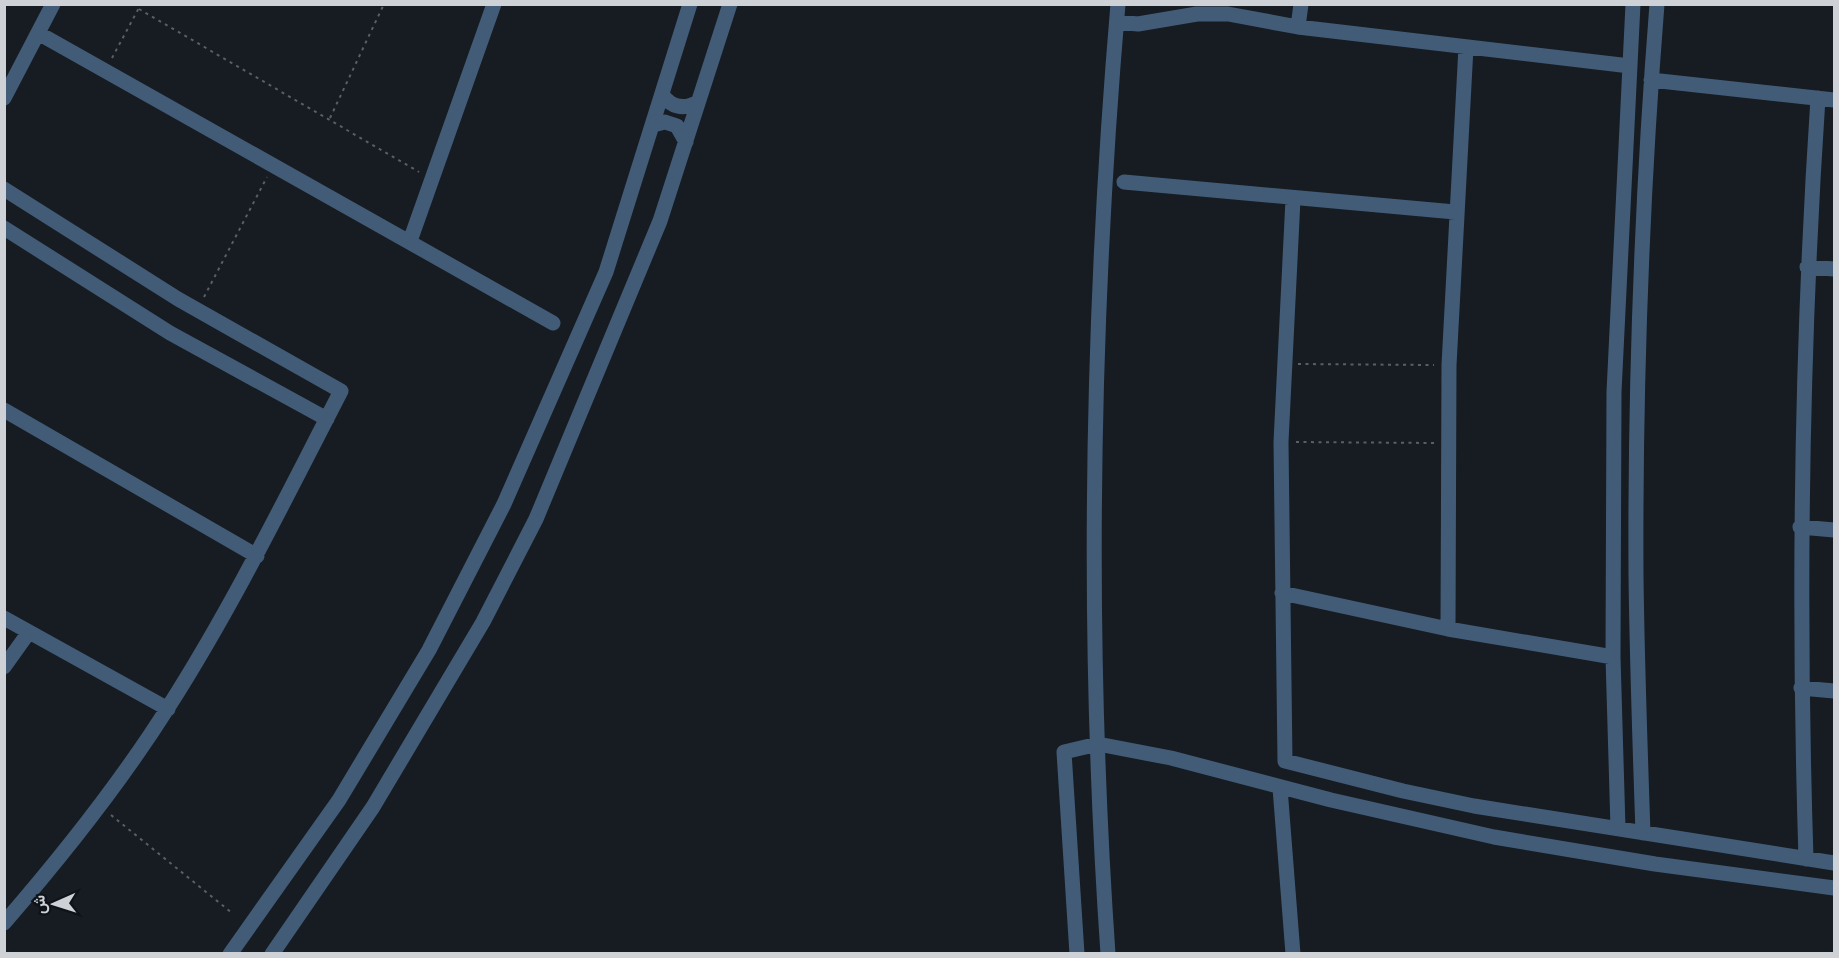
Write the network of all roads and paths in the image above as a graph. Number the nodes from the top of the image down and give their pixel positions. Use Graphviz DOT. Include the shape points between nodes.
graph roads {
  1 [pos="53,4"];
  2 [pos="141,4"];
  3 [pos="384,4"];
  4 [pos="494,4"];
  5 [pos="690,4"];
  6 [pos="730,4"];
  7 [pos="1118,4"];
  8 [pos="1301,4"];
  9 [pos="1633,4"];
  10 [pos="1658,4"];
  11 [pos="139,9"];
  12 [pos="1117,22"];
  13 [pos="1298,27"];
  14 [pos="38,33"];
  15 [pos="1466,46"];
  16 [pos="1630,66"];
  17 [pos="105,71"];
  18 [pos="1651,80"];
  19 [pos="662,94"];
  20 [pos="4,98"];
  21 [pos="1818,98"];
  22 [pos="1834,100"];
  23 [pos="698,102"];
  24 [pos="329,119"];
  25 [pos="653,125"];
  26 [pos="686,142"];
  27 [pos="274,165"];
  28 [pos="431,179"];
  29 [pos="1124,182"];
  30 [pos="4,189"];
  31 [pos="1293,199"];
  32 [pos="1455,212"];
  33 [pos="4,228"];
  34 [pos="410,241"];
  35 [pos="1807,267"];
  36 [pos="1834,269"];
  37 [pos="197,310"];
  38 [pos="553,323"];
  39 [pos="1283,364"];
  40 [pos="1449,365"];
  41 [pos="4,410"];
  42 [pos="327,419"];
  43 [pos="1281,442"];
  44 [pos="1447,443"];
  45 [pos="1800,527"];
  46 [pos="1834,530"];
  47 [pos="258,556"];
  48 [pos="1282,593"];
  49 [pos="4,618"];
  50 [pos="1448,629"];
  51 [pos="29,632"];
  52 [pos="1613,657"];
  53 [pos="4,667"];
  54 [pos="1801,687"];
  55 [pos="1834,691"];
  56 [pos="168,708"];
  57 [pos="1615,739"];
  58 [pos="1640,741"];
  59 [pos="1098,744"];
  60 [pos="1280,788"];
  61 [pos="98,805"];
  62 [pos="1618,828"];
  63 [pos="1643,833"];
  64 [pos="1806,859"];
  65 [pos="1834,863"];
  66 [pos="1834,888"];
  67 [pos="232,913"];
  68 [pos="4,923"];
  69 [pos="230,954"];
  70 [pos="272,954"];
  71 [pos="1077,954"];
  72 [pos="1108,954"];
  73 [pos="1293,954"];
  1 -- 14 [label="street"];
  2 -- 11 [label="path"];
  3 -- 24 [label="path"];
  4 -- 28 [label="street"];
  5 -- 19 [label="street"];
  6 -- 23 [label="street"];
  7 -- 12 [label="street"];
  8 -- 13 [label="street"];
  9 -- 16 [label="street"];
  10 -- 18 [label="street"];
  11 -- 17 [label="path"];
  11 -- 24 [label="path"];
  12 -- 13 [label="street" via="1158,22 1212,13"];
  12 -- 59 [label="street" via="1095,375 1093,567"];
  13 -- 15 [label="street"];
  14 -- 17 [label="street"];
  14 -- 20 [label="street"];
  15 -- 16 [label="street"];
  15 -- 32 [label="street"];
  16 -- 52 [label="street" via="1614,392"];
  17 -- 27 [label="street"];
  18 -- 21 [label="street"];
  18 -- 58 [label="street" via="1637,422"];
  19 -- 23 [label="street" via="678,107"];
  19 -- 25 [label="street"];
  21 -- 22 [label="street"];
  21 -- 35 [label="street"];
  23 -- 26 [label="street"];
  24 -- 28 [label="path"];
  25 -- 26 [label="street" via="665,122 677,126"];
  25 -- 69 [label="street" via="606,272 531,447 457,601 339,800"];
  26 -- 70 [label="street" via="660,221 536,519 467,652 373,807"];
  27 -- 34 [label="street"];
  27 -- 37 [label="path"];
  28 -- 34 [label="street"];
  29 -- 31 [label="street"];
  30 -- 37 [label="street"];
  31 -- 32 [label="street"];
  31 -- 39 [label="street"];
  32 -- 40 [label="street"];
  33 -- 42 [label="street" via="170,333"];
  34 -- 38 [label="street"];
  35 -- 36 [label="street"];
  35 -- 45 [label="street"];
  37 -- 42 [label="street" via="341,391"];
  39 -- 40 [label="path"];
  39 -- 43 [label="street"];
  40 -- 44 [label="street"];
  41 -- 47 [label="street"];
  42 -- 47 [label="street"];
  43 -- 44 [label="path"];
  43 -- 48 [label="street"];
  44 -- 50 [label="street"];
  45 -- 46 [label="street"];
  45 -- 54 [label="street"];
  47 -- 56 [label="street"];
  48 -- 50 [label="street"];
  48 -- 62 [label="street" via="1286,761 1474,806"];
  49 -- 51 [label="street"];
  50 -- 52 [label="street"];
  51 -- 53 [label="street"];
  51 -- 56 [label="street"];
  52 -- 57 [label="street"];
  54 -- 55 [label="street"];
  54 -- 64 [label="street"];
  56 -- 61 [label="street"];
  57 -- 58 [label="street"];
  57 -- 62 [label="street"];
  58 -- 63 [label="street"];
  59 -- 60 [label="street" via="1171,758"];
  59 -- 71 [label="street" via="1064,752"];
  59 -- 72 [label="street"];
  60 -- 66 [label="street" via="1576,852"];
  60 -- 73 [label="street"];
  61 -- 67 [label="path"];
  61 -- 68 [label="street"];
  62 -- 63 [label="street"];
  63 -- 64 [label="street"];
  64 -- 65 [label="street"];
}
